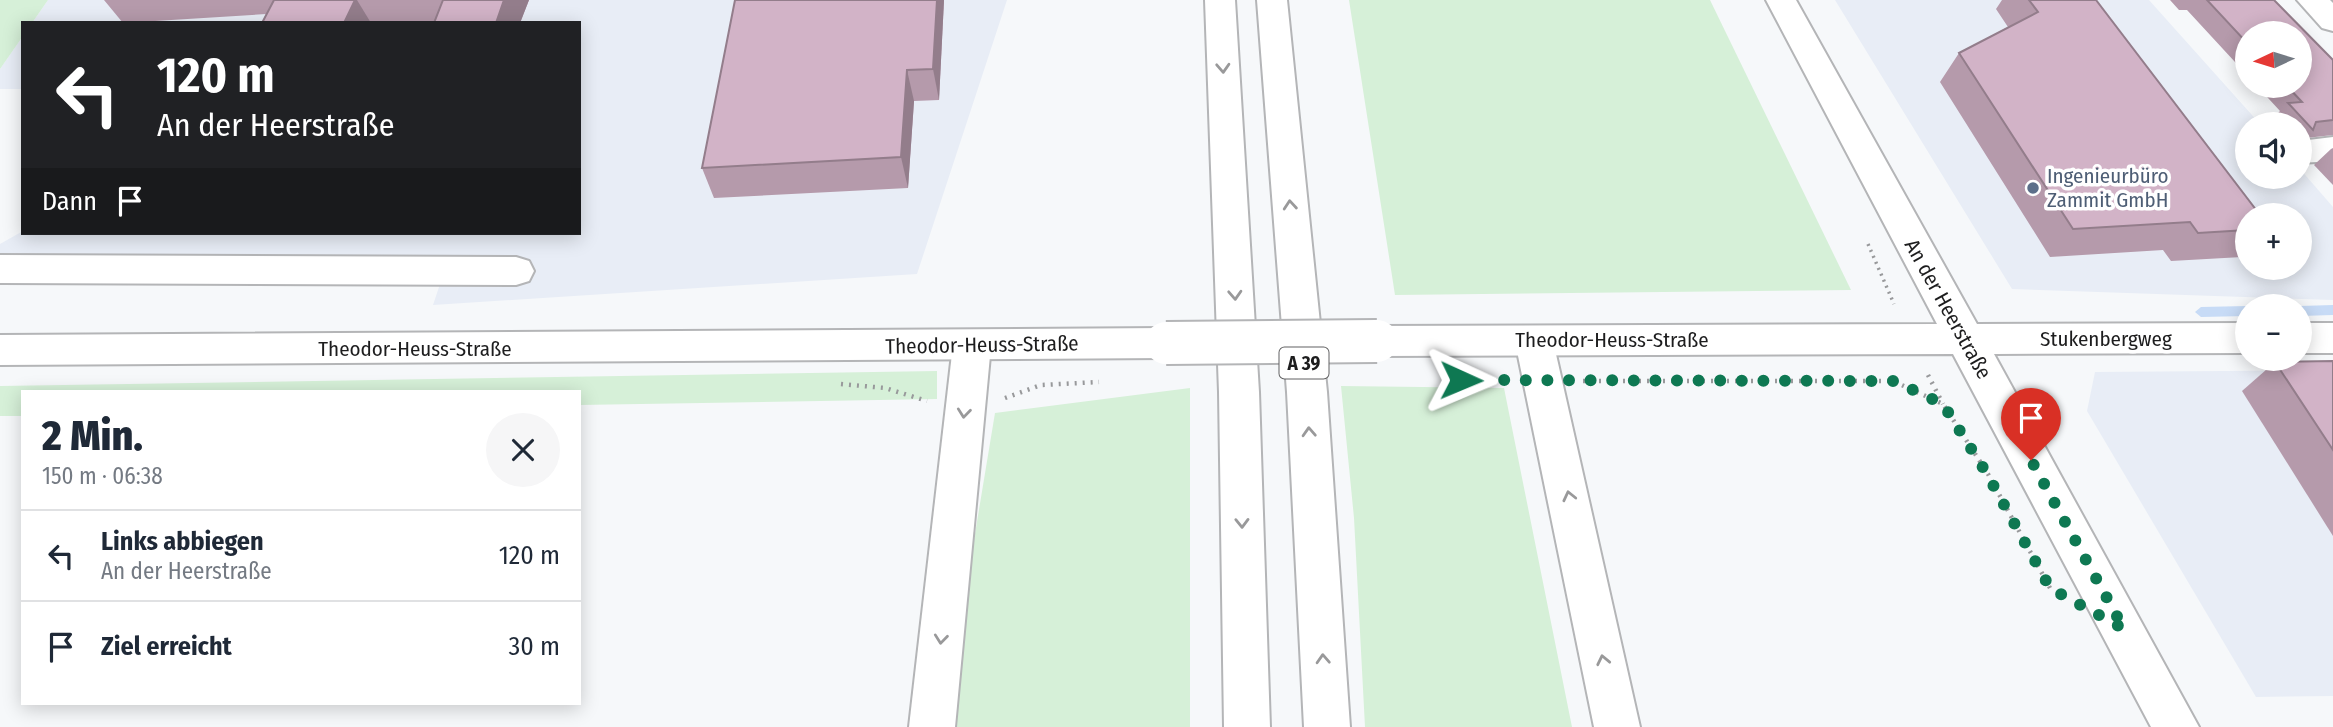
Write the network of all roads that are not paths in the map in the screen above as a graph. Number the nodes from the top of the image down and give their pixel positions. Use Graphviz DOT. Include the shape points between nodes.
graph roads {
  1 [pos="1220,0"];
  2 [pos="1272,0"];
  3 [pos="1781,0"];
  4 [pos="2312,0"];
  5 [pos="2333,21"];
  6 [pos="0,269"];
  7 [pos="516,271"];
  8 [pos="2235,338"];
  9 [pos="2312,338"];
  10 [pos="2333,338"];
  11 [pos="1964,339"];
  12 [pos="972,345"];
  13 [pos="0,350"];
  14 [pos="1539,361"];
  15 [pos="932,727"];
  16 [pos="1247,727"];
  17 [pos="1327,727"];
  18 [pos="1617,727"];
  19 [pos="2176,727"];
  1 -- 16 [label="main road, one-way" via="1239,392"];
  17 -- 2 [label="main road, A 39, one-way" via="1307,392"];
  3 -- 11 [label="main road, An der Heerstraße"];
  4 -- 5 [label="main road"];
  6 -- 7 [label="main road"];
  8 -- 11 [label="main road, Stukenbergweg"];
  9 -- 10 [label="main road"];
  11 -- 14 [label="main road, Theodor-Heuss-Straße"];
  11 -- 19 [label="main road, An der Heerstraße"];
  12 -- 13 [label="main road, Theodor-Heuss-Straße"];
  12 -- 14 [label="main road, Theodor-Heuss-Straße, bridge" via="1377,341"];
  12 -- 15 [label="main road, one-way"];
  18 -- 14 [label="main road, one-way"];
}
